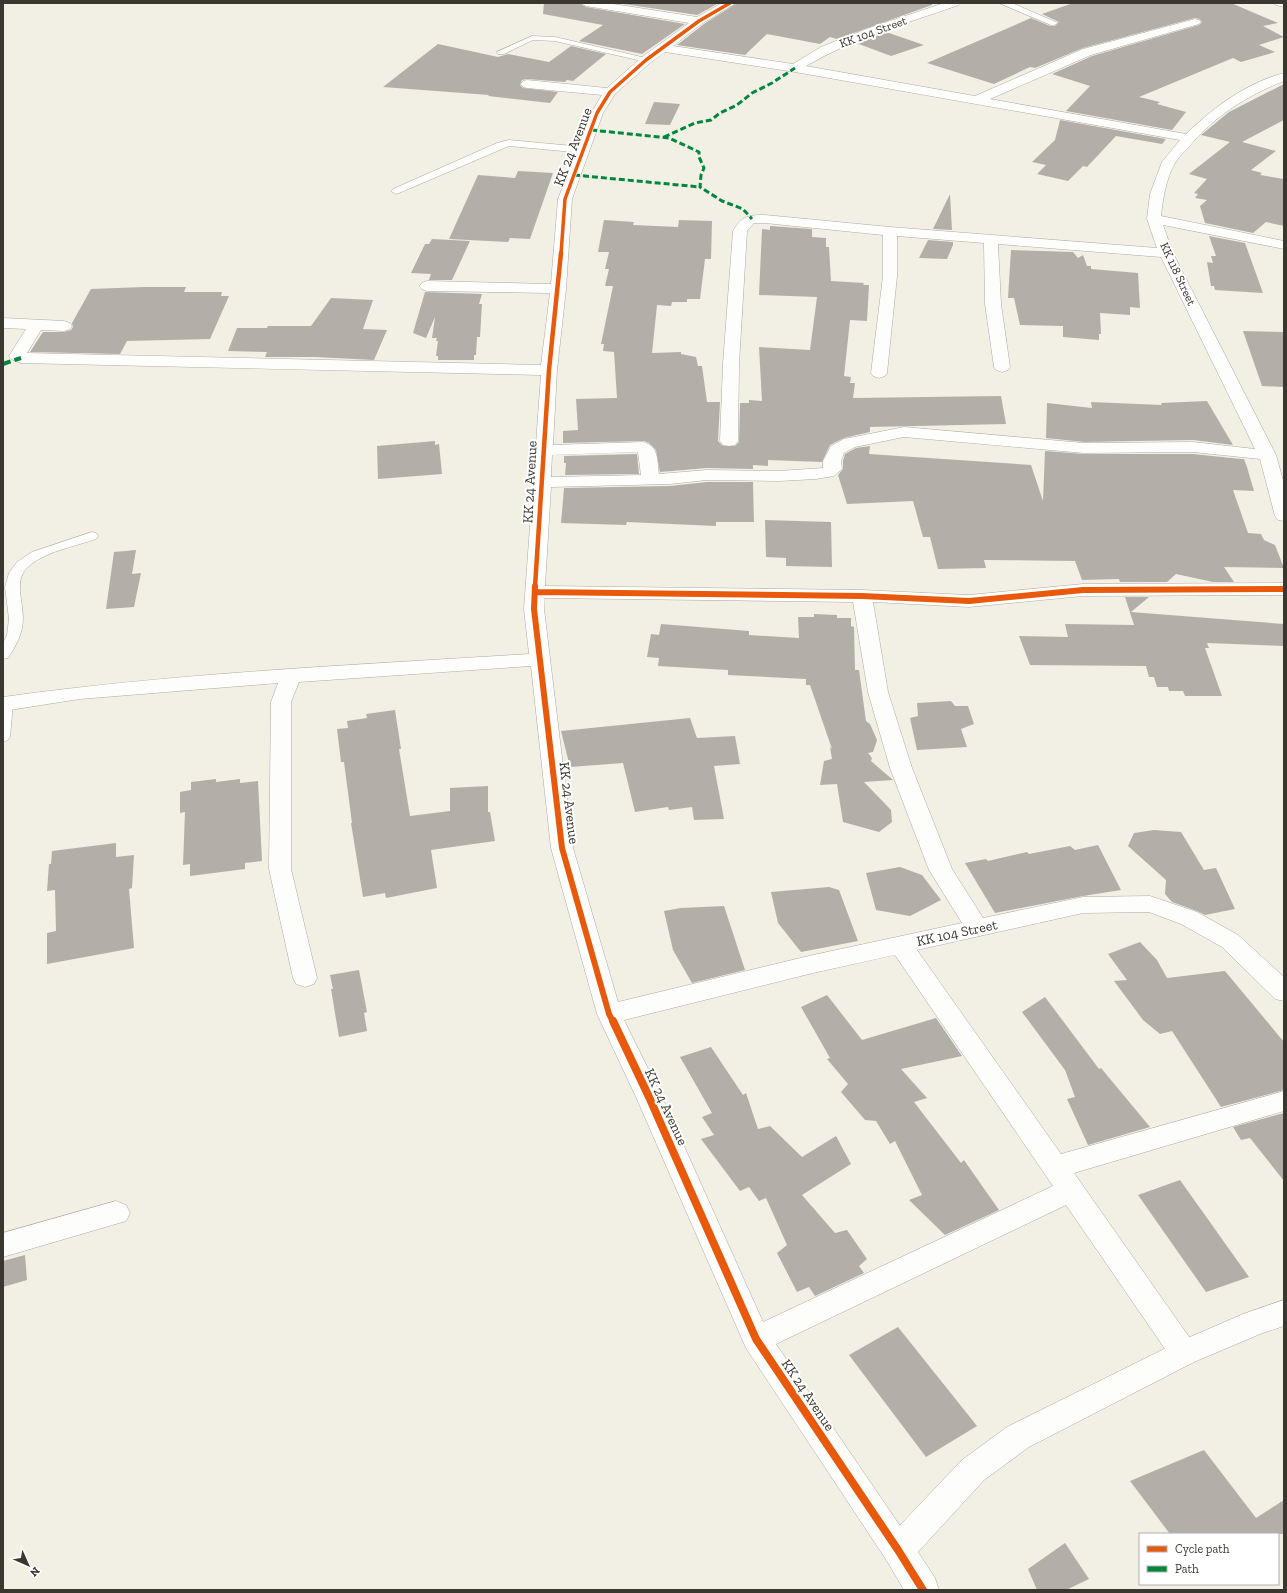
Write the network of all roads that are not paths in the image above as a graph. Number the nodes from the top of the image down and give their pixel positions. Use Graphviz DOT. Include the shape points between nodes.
graph roads {
  1 [pos="586,3"];
  2 [pos="730,3"];
  3 [pos="955,3"];
  4 [pos="1003,3"];
  5 [pos="1280,3"];
  6 [pos="1284,4"];
  7 [pos="699,21"];
  8 [pos="1195,22"];
  9 [pos="1054,23"];
  10 [pos="501,52"];
  11 [pos="654,54"];
  12 [pos="795,68"];
  13 [pos="1284,77"];
  14 [pos="527,84"];
  15 [pos="610,92"];
  16 [pos="977,100"];
  17 [pos="1189,138"];
  18 [pos="584,150"];
  19 [pos="396,191"];
  20 [pos="1154,218"];
  21 [pos="890,231"];
  22 [pos="991,239"];
  23 [pos="1284,245"];
  24 [pos="1166,253"];
  25 [pos="427,286"];
  26 [pos="558,289"];
  27 [pos="3,323"];
  28 [pos="37,324"];
  29 [pos="64,326"];
  30 [pos="1002,367"];
  31 [pos="549,370"];
  32 [pos="879,373"];
  33 [pos="729,441"];
  34 [pos="544,450"];
  35 [pos="1267,455"];
  36 [pos="651,480"];
  37 [pos="542,482"];
  38 [pos="1284,516"];
  39 [pos="92,536"];
  40 [pos="1284,589"];
  41 [pos="536,592"];
  42 [pos="862,596"];
  43 [pos="3,655"];
  44 [pos="540,660"];
  45 [pos="291,676"];
  46 [pos="4,702"];
  47 [pos="3,737"];
  48 [pos="977,928"];
  49 [pos="901,945"];
  50 [pos="305,978"];
  51 [pos="1284,992"];
  52 [pos="609,1014"];
  53 [pos="1284,1101"];
  54 [pos="1056,1167"];
  55 [pos="1072,1190"];
  56 [pos="116,1214"];
  57 [pos="3,1245"];
  58 [pos="1284,1313"];
  59 [pos="756,1339"];
  60 [pos="1184,1353"];
  61 [pos="898,1550"];
  62 [pos="923,1590"];
  1 -- 7 [label="street"];
  2 -- 7 [label="street, KK 24 Avenue"];
  3 -- 12 [label="street, KK 104 Street" via="873,30 825,50"];
  4 -- 9 [label="lane"];
  5 -- 6 [label="street"];
  7 -- 11 [label="street, KK 24 Avenue"];
  8 -- 16 [label="street" via="1087,52"];
  10 -- 11 [label="lane" via="532,38"];
  11 -- 12 [label="street"];
  11 -- 15 [label="street, KK 24 Avenue"];
  12 -- 16 [label="street"];
  13 -- 17 [label="street, KK 118 Street" via="1233,101 1214,114"];
  14 -- 15 [label="street"];
  15 -- 18 [label="street, KK 24 Avenue" via="597,114"];
  16 -- 17 [label="street"];
  17 -- 20 [label="street, KK 118 Street" via="1169,162 1157,194"];
  18 -- 19 [label="lane" via="510,143 500,145"];
  18 -- 26 [label="street, KK 24 Avenue" via="565,199"];
  20 -- 23 [label="street"];
  20 -- 24 [label="street, KK 118 Street"];
  21 -- 22 [label="street"];
  21 -- 32 [label="street" via="890,276"];
  21 -- 33 [label="street" via="765,219 744,222 740,231 731,364"];
  22 -- 24 [label="street"];
  22 -- 30 [label="street" via="993,304"];
  24 -- 35 [label="street, KK 118 Street"];
  25 -- 26 [label="street"];
  26 -- 31 [label="street, KK 24 Avenue"];
  27 -- 28 [label="street"];
  28 -- 29 [label="street"];
  28 -- 31 [label="street" via="17,356"];
  31 -- 34 [label="street, KK 24 Avenue"];
  34 -- 36 [label="street" via="643,447 646,449"];
  34 -- 37 [label="street, KK 24 Avenue"];
  35 -- 36 [label="street" via="1193,447 1084,448 904,432 850,443 837,450 832,461 833,468 828,472 779,476 707,475"];
  35 -- 38 [label="street, KK 118 Street"];
  36 -- 37 [label="street"];
  37 -- 41 [label="street, KK 24 Avenue"];
  39 -- 43 [label="lane" via="37,555 22,565 14,576 12,587 16,619 14,635"];
  40 -- 42 [label="street" via="1083,590 969,601"];
  41 -- 42 [label="street"];
  41 -- 44 [label="street, KK 24 Avenue" via="534,609"];
  42 -- 48 [label="street" via="878,692 901,768 941,870"];
  44 -- 45 [label="street"];
  44 -- 52 [label="street, KK 24 Avenue" via="562,848"];
  45 -- 46 [label="street" via="80,693"];
  45 -- 50 [label="street" via="281,702 280,868"];
  46 -- 47 [label="lane"];
  48 -- 49 [label="street, KK 104 Street"];
  48 -- 51 [label="street, KK 104 Street" via="1084,905 1150,904 1189,918 1230,941"];
  49 -- 52 [label="street, KK 104 Street"];
  49 -- 54 [label="street"];
  52 -- 59 [label="street, KK 24 Avenue" via="649,1097"];
  53 -- 54 [label="street"];
  54 -- 55 [label="street"];
  55 -- 59 [label="street"];
  55 -- 60 [label="street"];
  56 -- 57 [label="street"];
  58 -- 60 [label="street"];
  59 -- 61 [label="street, KK 24 Avenue"];
  60 -- 61 [label="street" via="1018,1437 973,1470"];
  61 -- 62 [label="street, KK 24 Avenue"];
}
